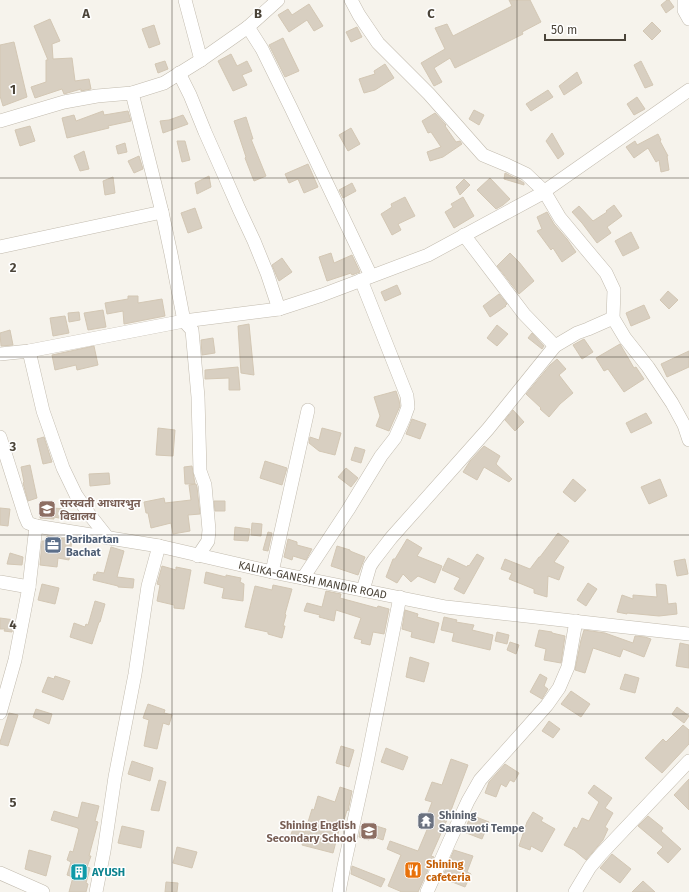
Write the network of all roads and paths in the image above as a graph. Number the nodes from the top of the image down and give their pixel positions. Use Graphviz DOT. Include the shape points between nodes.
graph roads {
  1 [pos="185,0"];
  2 [pos="351,0"];
  3 [pos="684,0"];
  4 [pos="275,1"];
  5 [pos="689,19"];
  6 [pos="248,27"];
  7 [pos="201,60"];
  8 [pos="179,73"];
  9 [pos="689,90"];
  10 [pos="132,93"];
  11 [pos="0,121"];
  12 [pos="544,191"];
  13 [pos="162,212"];
  14 [pos="464,235"];
  15 [pos="0,247"];
  16 [pos="366,278"];
  17 [pos="279,309"];
  18 [pos="613,318"];
  19 [pos="184,321"];
  20 [pos="556,346"];
  21 [pos="29,351"];
  22 [pos="0,354"];
  23 [pos="308,410"];
  24 [pos="0,437"];
  25 [pos="689,440"];
  26 [pos="36,526"];
  27 [pos="108,538"];
  28 [pos="159,546"];
  29 [pos="198,556"];
  30 [pos="272,572"];
  31 [pos="303,578"];
  32 [pos="0,582"];
  33 [pos="29,587"];
  34 [pos="363,590"];
  35 [pos="400,597"];
  36 [pos="576,621"];
  37 [pos="689,634"];
  38 [pos="0,713"];
  39 [pos="689,761"];
  40 [pos="0,873"];
  41 [pos="43,892"];
  42 [pos="96,892"];
  43 [pos="339,892"];
  44 [pos="427,892"];
  45 [pos="575,892"];
  1 -- 7 [label="street"];
  2 -- 12 [label="street" via="378,43 429,94 483,155 526,174"];
  3 -- 5 [label="street" via="684,10"];
  4 -- 6 [label="street"];
  6 -- 7 [label="street"];
  6 -- 16 [label="street" via="262,49 291,108"];
  7 -- 8 [label="street"];
  8 -- 10 [label="street" via="164,83"];
  8 -- 17 [label="street" via="254,241"];
  9 -- 12 [label="street"];
  10 -- 11 [label="street" via="64,102"];
  10 -- 13 [label="street"];
  12 -- 14 [label="street"];
  12 -- 18 [label="street" via="560,218 606,273 614,290"];
  13 -- 15 [label="street"];
  13 -- 19 [label="street"];
  14 -- 16 [label="street" via="428,255"];
  14 -- 20 [label="street" via="524,314"];
  16 -- 17 [label="street"];
  16 -- 31 [label="street" via="407,396 408,407 395,438"];
  17 -- 19 [label="street"];
  18 -- 20 [label="street" via="577,333"];
  18 -- 25 [label="street" via="672,403"];
  19 -- 21 [label="street"];
  19 -- 29 [label="street" via="192,330 198,396 200,471 205,485 209,530 208,542"];
  20 -- 34 [label="street" via="488,429 391,538 370,566"];
  21 -- 22 [label="street"];
  21 -- 27 [label="street" via="43,411 63,468 76,495"];
  23 -- 30 [label="street"];
  24 -- 26 [label="street" via="24,516 28,523"];
  26 -- 27 [label="street, KALIKA-GANESH MANDIR ROAD"];
  26 -- 33 [label="street"];
  27 -- 28 [label="street, KALIKA-GANESH MANDIR ROAD"];
  28 -- 29 [label="street, KALIKA-GANESH MANDIR ROAD"];
  28 -- 42 [label="street" via="148,586"];
  29 -- 30 [label="street, KALIKA-GANESH MANDIR ROAD"];
  30 -- 31 [label="street, KALIKA-GANESH MANDIR ROAD"];
  31 -- 34 [label="street, KALIKA-GANESH MANDIR ROAD"];
  32 -- 33 [label="street"];
  33 -- 38 [label="street" via="15,660"];
  34 -- 35 [label="street, KALIKA-GANESH MANDIR ROAD"];
  35 -- 36 [label="street, KALIKA-GANESH MANDIR ROAD" via="446,607"];
  35 -- 43 [label="street"];
  36 -- 37 [label="street, KALIKA-GANESH MANDIR ROAD"];
  36 -- 44 [label="street" via="568,667 559,688 480,780"];
  39 -- 45 [label="street" via="601,854"];
  40 -- 41 [label="street"];
}
